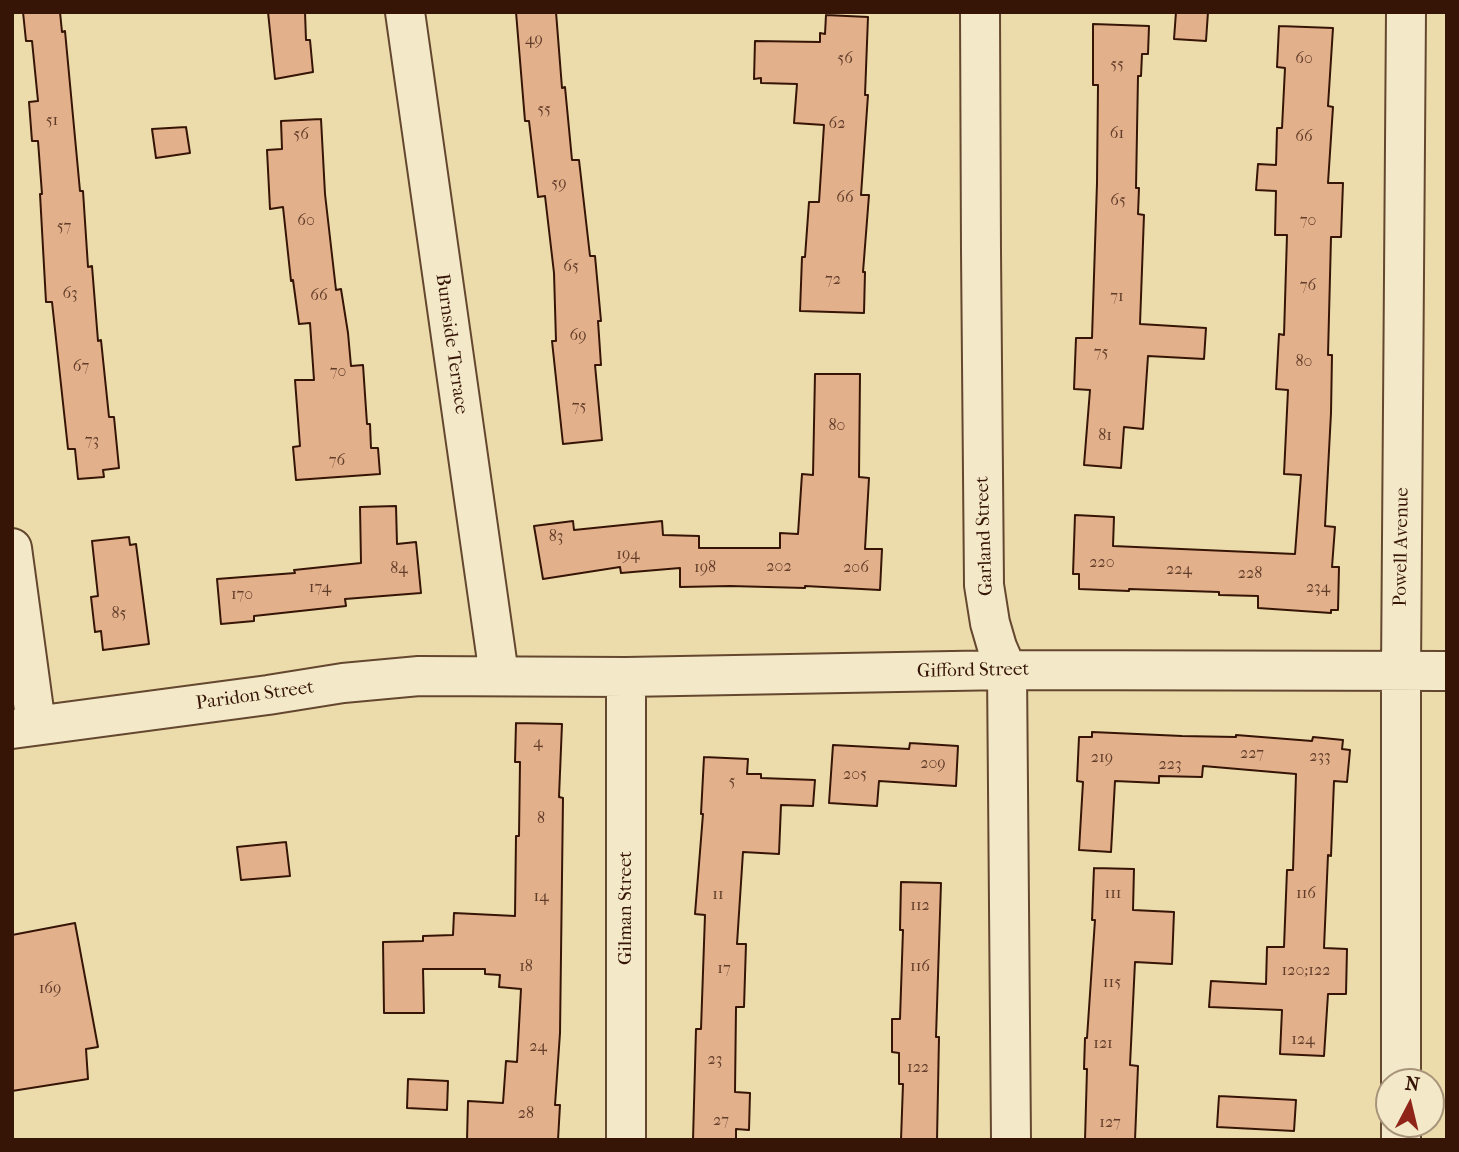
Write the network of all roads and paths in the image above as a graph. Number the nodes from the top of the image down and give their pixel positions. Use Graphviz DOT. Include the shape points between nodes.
graph roads {
  1 [pos="405,12"];
  2 [pos="980,12"];
  3 [pos="1406,12"];
  4 [pos="12,548"];
  5 [pos="1007,670"];
  6 [pos="1401,670"];
  7 [pos="1447,671"];
  8 [pos="499,675"];
  9 [pos="626,677"];
  10 [pos="24,727"];
  11 [pos="1401,1068"];
  12 [pos="626,1140"];
  13 [pos="1011,1140"];
  1 -- 8 [label="street, Burnside Terrace"];
  2 -- 5 [label="street, Garland Street" via="984,585 990,623"];
  3 -- 6 [label="street, Powell Avenue"];
  4 -- 10 [label="street"];
  5 -- 6 [label="street, Gifford Street"];
  5 -- 9 [label="street, Gifford Street"];
  5 -- 13 [label="street, Garland Street"];
  6 -- 7 [label="street, Gifford Street"];
  6 -- 11 [label="street, Powell Avenue"];
  8 -- 9 [label="street, Gifford Street"];
  8 -- 10 [label="street, Paridon Street" via="380,678"];
  9 -- 12 [label="street, Gilman Street"];
}
